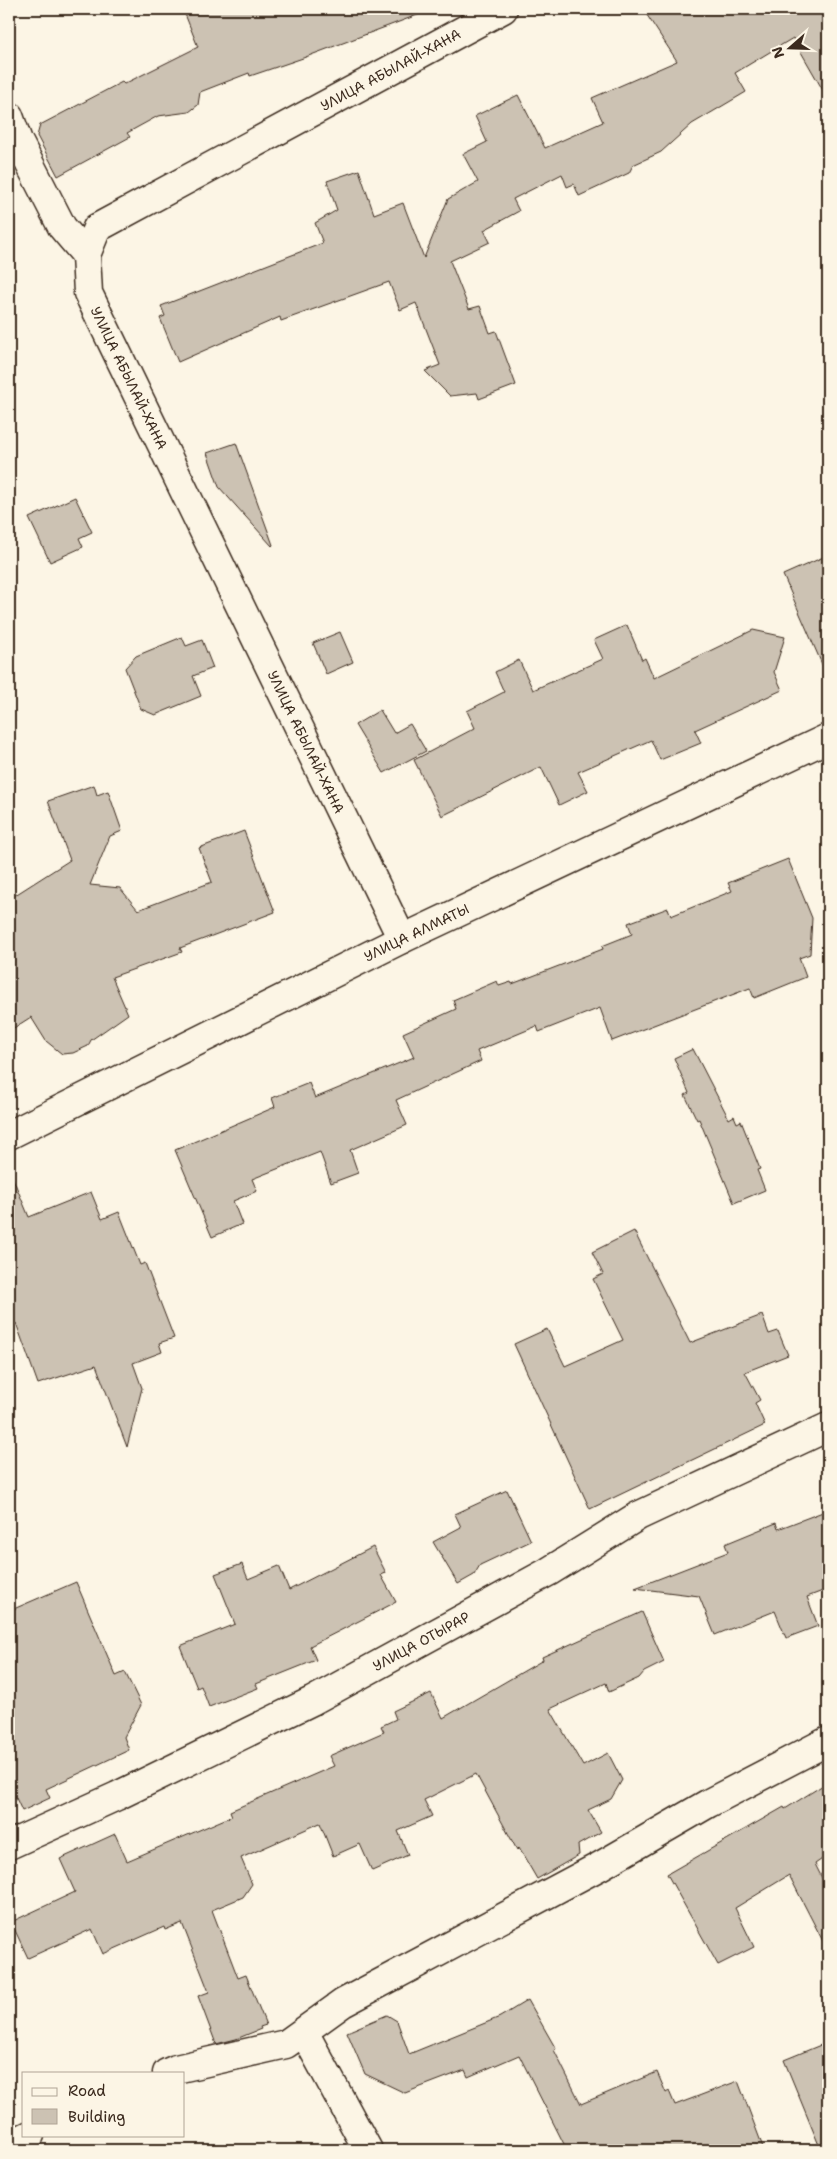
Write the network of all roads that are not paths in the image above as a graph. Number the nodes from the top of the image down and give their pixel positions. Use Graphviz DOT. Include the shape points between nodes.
graph roads {
  1 [pos="503,9"];
  2 [pos="9,116"];
  3 [pos="86,255"];
  4 [pos="828,738"];
  5 [pos="402,939"];
  6 [pos="9,1135"];
  7 [pos="828,1427"];
  8 [pos="828,1741"];
  9 [pos="9,1845"];
  10 [pos="304,2032"];
  11 [pos="169,2072"];
  12 [pos="28,2136"];
  13 [pos="9,2145"];
  14 [pos="368,2150"];
  1 -- 3 [label="street, УЛИЦА АБЫЛАЙ-ХАНА" via="97,228"];
  2 -- 3 [label="street" via="18,141 62,227"];
  3 -- 5 [label="street, УЛИЦА АБЫЛАЙ-ХАНА" via="88,293"];
  4 -- 5 [label="street, УЛИЦА АЛМАТЫ"];
  5 -- 6 [label="street, УЛИЦА АЛМАТЫ"];
  7 -- 9 [label="street, УЛИЦА ОТЫРАР" via="638,1516 548,1572 312,1701"];
  8 -- 10 [label="street" via="342,2003"];
  10 -- 11 [label="street" via="286,2044"];
  10 -- 14 [label="street"];
  12 -- 13 [label="street"];
}
